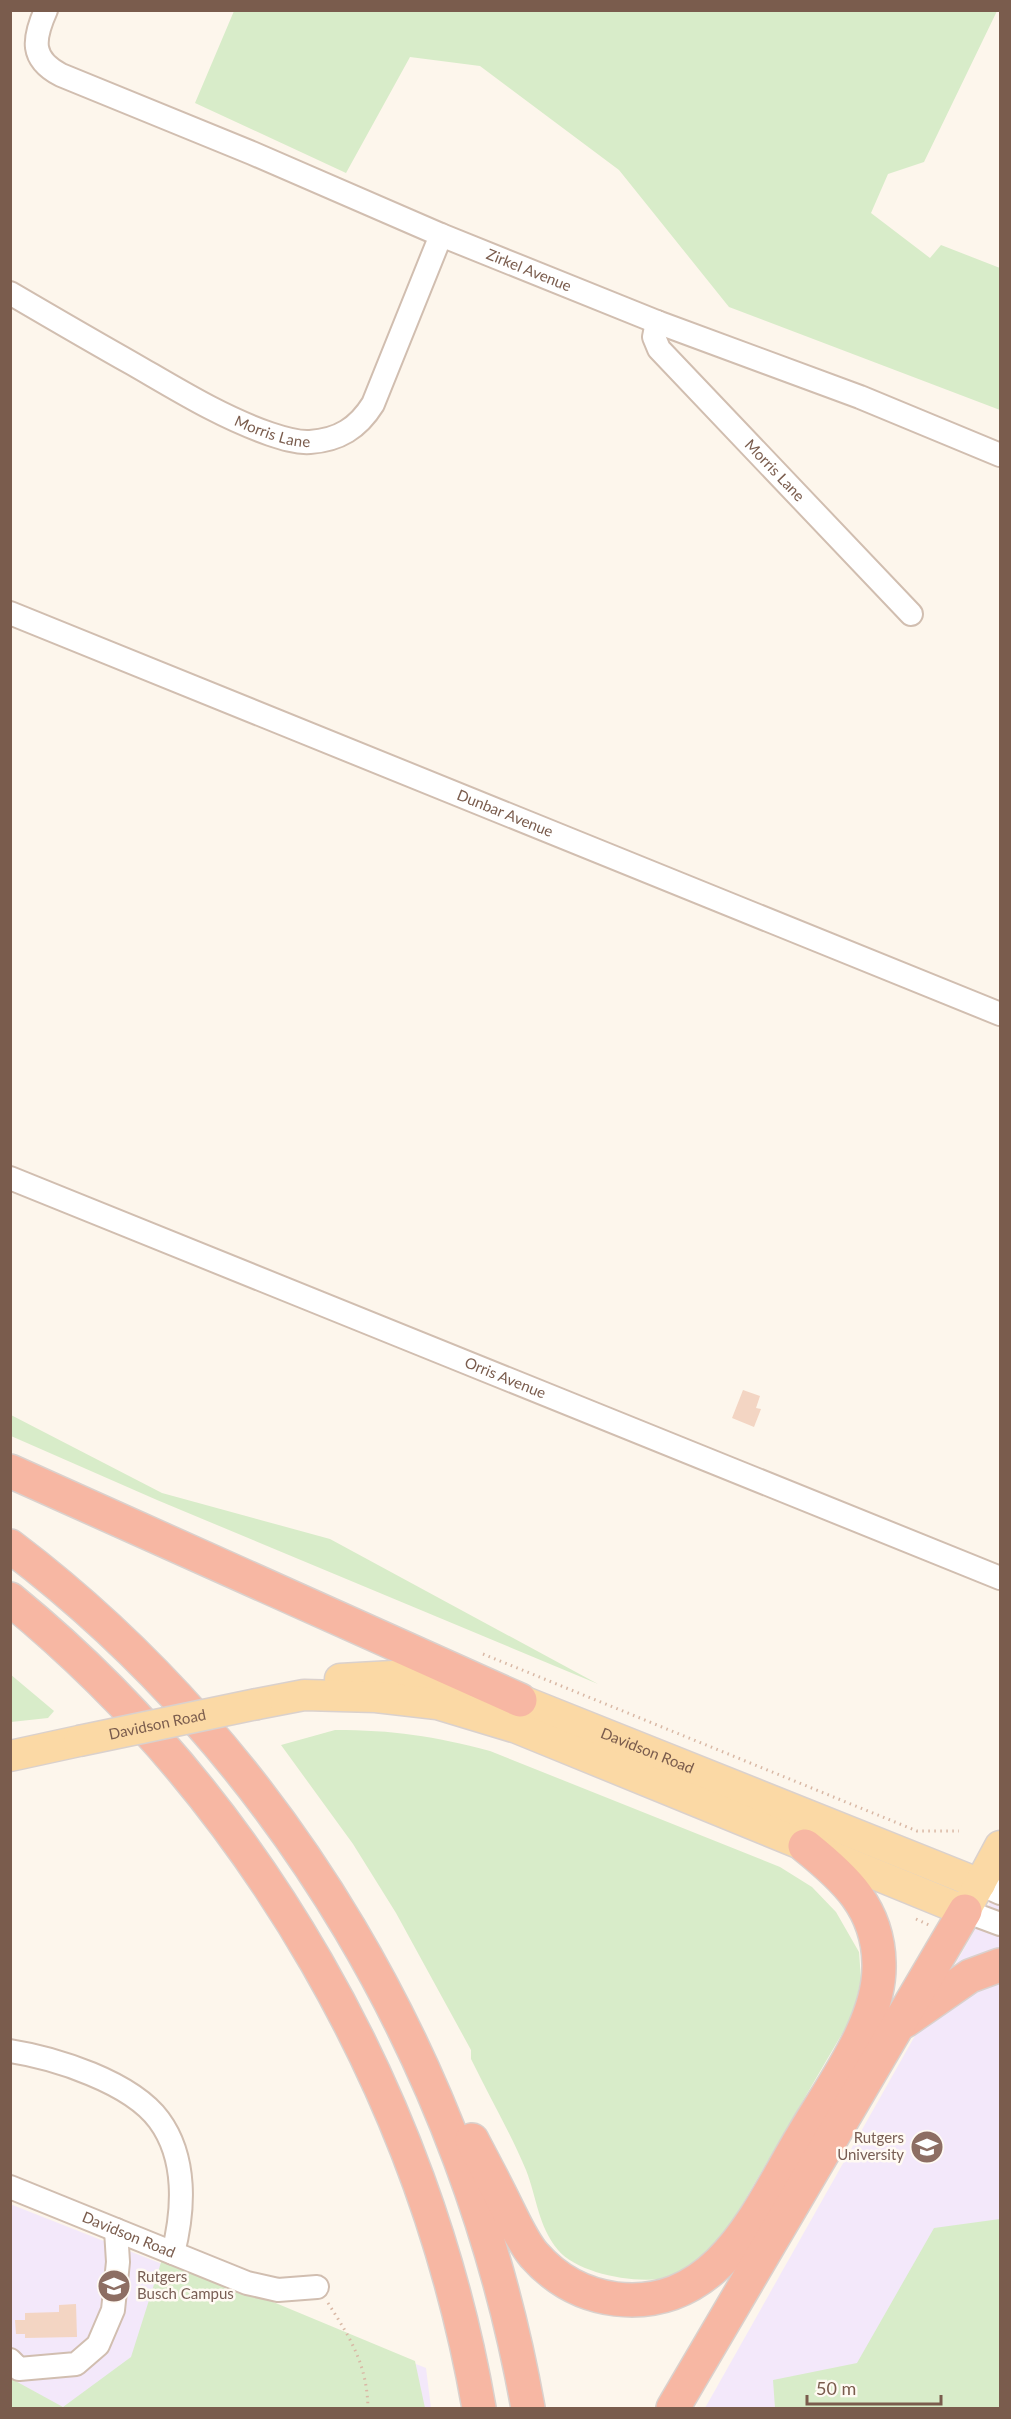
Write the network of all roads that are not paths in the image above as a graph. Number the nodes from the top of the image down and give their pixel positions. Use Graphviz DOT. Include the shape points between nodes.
graph roads {
  1 [pos="46,10"];
  2 [pos="441,235"];
  3 [pos="10,294"];
  4 [pos="657,322"];
  5 [pos="1000,455"];
  6 [pos="10,613"];
  7 [pos="911,614"];
  8 [pos="1000,1014"];
  9 [pos="10,1178"];
  10 [pos="10,1471"];
  11 [pos="10,1546"];
  12 [pos="1000,1578"];
  13 [pos="10,1599"];
  14 [pos="10,1607"];
  15 [pos="46,1631"];
  16 [pos="304,1695"];
  17 [pos="520,1700"];
  18 [pos="10,1756"];
  19 [pos="805,1846"];
  20 [pos="1000,1846"];
  21 [pos="982,1896"];
  22 [pos="1000,1924"];
  23 [pos="1000,1965"];
  24 [pos="897,2027"];
  25 [pos="10,2051"];
  26 [pos="435,2094"];
  27 [pos="10,2187"];
  28 [pos="116,2230"];
  29 [pos="173,2253"];
  30 [pos="317,2288"];
  31 [pos="10,2360"];
  32 [pos="479,2409"];
  33 [pos="528,2409"];
  34 [pos="673,2409"];
  1 -- 2 [label="street, Zirkel Avenue" via="37,28 38,51 45,64 62,75"];
  2 -- 3 [label="street, Morris Lane" via="363,420 349,431 309,443 272,434 212,410"];
  2 -- 4 [label="street, Zirkel Avenue"];
  4 -- 5 [label="street, Zirkel Avenue"];
  4 -- 7 [label="street, Morris Lane" via="654,337 659,349"];
  6 -- 8 [label="street, Dunbar Avenue"];
  9 -- 12 [label="street, Orris Avenue"];
  10 -- 17 [label="highway"];
  11 -- 26 [label="highway" via="135,1655 199,1722 277,1818 367,1958"];
  13 -- 15 [label="highway"];
  14 -- 15 [label="highway"];
  15 -- 32 [label="highway" via="90,1670 151,1735 233,1834 288,1914 347,2018 392,2115 426,2202 454,2290"];
  16 -- 17 [label="main road, Davidson Road" via="336,1679 393,1676 442,1679"];
  16 -- 18 [label="main road, Davidson Road, bridge"];
  16 -- 19 [label="main road, Davidson Road" via="407,1700 481,1715"];
  17 -- 21 [label="main road, Davidson Road"];
  19 -- 21 [label="main road, Davidson Road"];
  19 -- 26 [label="highway" via="851,1886 870,1917 879,1954 876,1997 861,2037 742,2237 700,2280 680,2291 638,2300 586,2293 562,2280 523,2239 459,2113"];
  20 -- 21 [label="main road"];
  21 -- 22 [label="street"];
  21 -- 24 [label="highway"];
  23 -- 24 [label="highway" via="970,1976"];
  24 -- 34 [label="highway"];
  25 -- 29 [label="street" via="37,2055 91,2074 128,2093 158,2119 173,2151 183,2202"];
  26 -- 33 [label="highway" via="477,2202 503,2291"];
  27 -- 28 [label="street, Davidson Road"];
  28 -- 29 [label="street, Davidson Road"];
  28 -- 31 [label="street" via="118,2262 113,2310 98,2345 76,2364 19,2369"];
  29 -- 30 [label="street, Davidson Road" via="247,2283 278,2290"];
}
